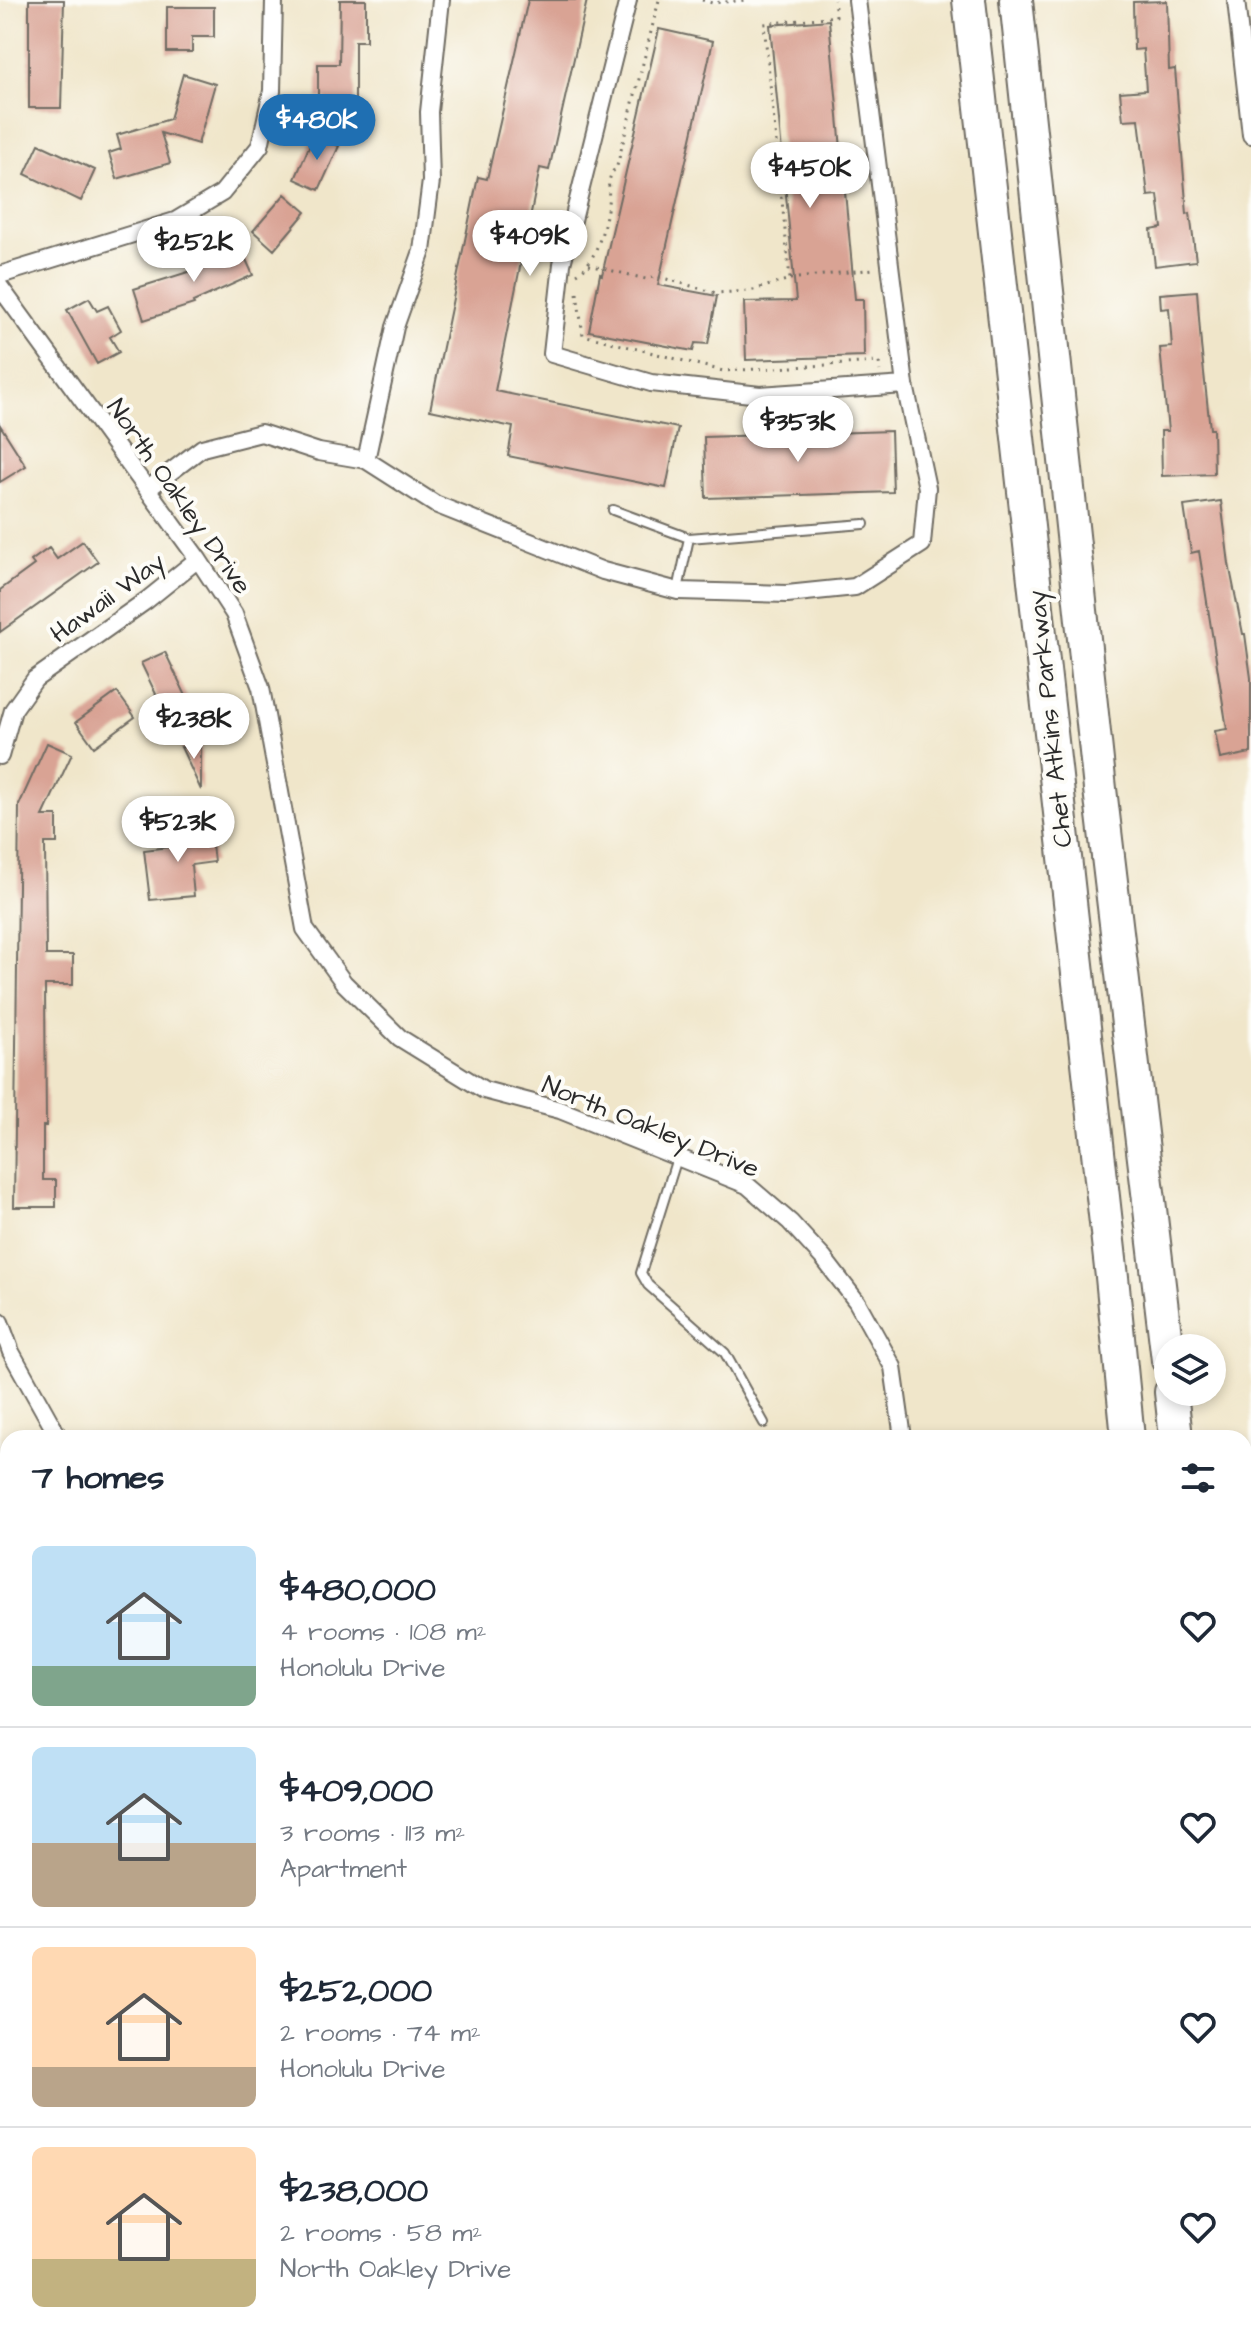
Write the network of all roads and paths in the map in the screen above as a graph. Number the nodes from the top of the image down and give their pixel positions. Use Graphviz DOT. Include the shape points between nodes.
graph roads {
  1 [pos="274,0"];
  2 [pos="441,0"];
  3 [pos="628,0"];
  4 [pos="659,0"];
  5 [pos="702,0"];
  6 [pos="747,0"];
  7 [pos="834,0"];
  8 [pos="857,0"];
  9 [pos="969,0"];
  10 [pos="1016,0"];
  11 [pos="1236,0"];
  12 [pos="1251,135"];
  13 [pos="589,265"];
  14 [pos="890,267"];
  15 [pos="0,275"];
  16 [pos="790,279"];
  17 [pos="0,287"];
  18 [pos="905,385"];
  19 [pos="882,387"];
  20 [pos="366,460"];
  21 [pos="148,489"];
  22 [pos="613,510"];
  23 [pos="864,524"];
  24 [pos="689,538"];
  25 [pos="198,559"];
  26 [pos="678,591"];
  27 [pos="0,756"];
  28 [pos="678,1157"];
  29 [pos="0,1322"];
  30 [pos="1165,1334"];
  31 [pos="1173,1406"];
  32 [pos="764,1423"];
  33 [pos="55,1430"];
  34 [pos="902,1430"];
  35 [pos="1127,1430"];
  36 [pos="1175,1430"];
  1 -- 15 [label="street" via="272,91 260,146 222,193 175,221"];
  2 -- 20 [label="street" via="422,251 395,327"];
  3 -- 19 [label="street" via="562,264 552,354 651,383 760,395"];
  4 -- 13 [label="path"];
  5 -- 6 [label="path"];
  7 -- 16 [label="path" via="836,16 764,24"];
  8 -- 14 [label="street"];
  9 -- 35 [label="highway, Chet Atkins Parkway"];
  10 -- 30 [label="highway, Chet Atkins Parkway"];
  11 -- 12 [label="street"];
  13 -- 16 [label="path" via="716,293 750,291"];
  13 -- 19 [label="path" via="577,274 576,284 583,335 723,371 879,362"];
  14 -- 16 [label="path"];
  14 -- 18 [label="street"];
  17 -- 21 [label="street, North Oakley Drive"];
  18 -- 19 [label="street"];
  18 -- 26 [label="street" via="927,488 922,544 855,587 787,594"];
  20 -- 21 [label="street" via="261,433 202,448"];
  20 -- 26 [label="street" via="435,504 603,571"];
  21 -- 25 [label="street, North Oakley Drive"];
  22 -- 24 [label="lane"];
  23 -- 24 [label="lane"];
  24 -- 26 [label="lane"];
  25 -- 27 [label="street, Hawaii Way" via="35,679 13,710"];
  25 -- 28 [label="street, North Oakley Drive" via="234,614 261,688 305,929 344,983 400,1038 484,1090 560,1110"];
  28 -- 32 [label="lane" via="641,1273 725,1353"];
  28 -- 34 [label="street, North Oakley Drive" via="747,1185 824,1259 857,1302 893,1367"];
  29 -- 33 [label="street"];
  31 -- 36 [label="highway"];
}
